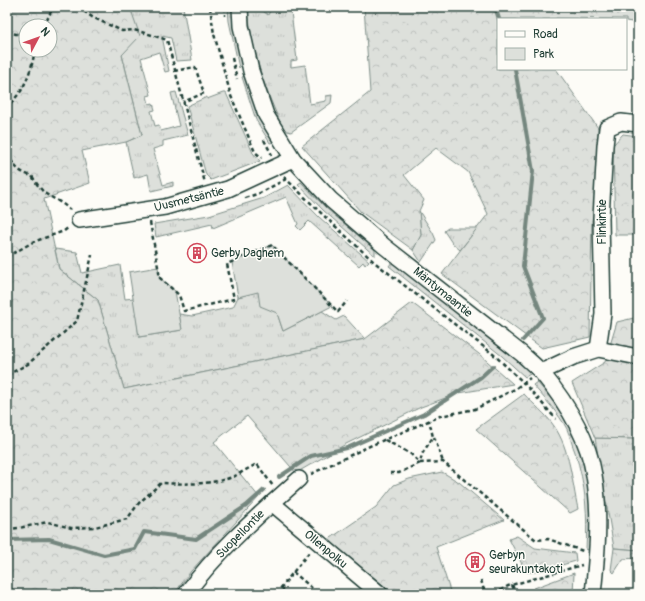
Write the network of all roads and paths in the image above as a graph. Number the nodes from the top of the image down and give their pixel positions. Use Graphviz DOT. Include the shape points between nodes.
graph roads {
  1 [pos="54,7"];
  2 [pos="78,7"];
  3 [pos="210,7"];
  4 [pos="224,7"];
  5 [pos="240,7"];
  6 [pos="48,18"];
  7 [pos="226,21"];
  8 [pos="7,32"];
  9 [pos="18,34"];
  10 [pos="231,51"];
  11 [pos="34,58"];
  12 [pos="174,71"];
  13 [pos="238,79"];
  14 [pos="183,102"];
  15 [pos="7,109"];
  16 [pos="638,124"];
  17 [pos="7,125"];
  18 [pos="7,129"];
  19 [pos="263,139"];
  20 [pos="7,154"];
  21 [pos="293,159"];
  22 [pos="271,164"];
  23 [pos="208,195"];
  24 [pos="79,220"];
  25 [pos="149,220"];
  26 [pos="92,255"];
  27 [pos="7,257"];
  28 [pos="347,301"];
  29 [pos="598,349"];
  30 [pos="638,357"];
  31 [pos="541,372"];
  32 [pos="7,375"];
  33 [pos="524,383"];
  34 [pos="429,420"];
  35 [pos="558,421"];
  36 [pos="433,437"];
  37 [pos="385,440"];
  38 [pos="443,462"];
  39 [pos="420,463"];
  40 [pos="390,473"];
  41 [pos="299,480"];
  42 [pos="276,499"];
  43 [pos="7,529"];
  44 [pos="317,542"];
  45 [pos="583,544"];
  46 [pos="583,552"];
  47 [pos="582,565"];
  48 [pos="293,572"];
  49 [pos="581,572"];
  50 [pos="481,580"];
  51 [pos="512,585"];
  52 [pos="281,587"];
  53 [pos="186,594"];
  54 [pos="276,594"];
  55 [pos="289,594"];
  56 [pos="319,594"];
  57 [pos="380,594"];
  58 [pos="485,594"];
  59 [pos="494,594"];
  60 [pos="516,594"];
  61 [pos="593,594"];
  1 -- 6 [label="path"];
  2 -- 12 [label="path" via="92,17 122,31 134,30 167,40"];
  3 -- 22 [label="path" via="214,34 231,96 255,152"];
  4 -- 7 [label="path"];
  5 -- 21 [label="street, Mäntymaantie" via="241,26 251,71 266,115"];
  8 -- 9 [label="path"];
  10 -- 13 [label="path"];
  11 -- 15 [label="path" via="21,91"];
  12 -- 14 [label="path"];
  12 -- 14 [label="path" via="195,67 204,93"];
  14 -- 23 [label="path"];
  16 -- 29 [label="street, Flinkintie" via="621,122 607,128 601,218 603,314"];
  17 -- 18 [label="path"];
  19 -- 22 [label="path"];
  20 -- 24 [label="path" via="22,173 32,176 46,194 66,205"];
  21 -- 22 [label="street, Uusmetsäntie"];
  21 -- 31 [label="street, Mäntymaantie" via="331,200 384,246 522,354"];
  22 -- 23 [label="street, Uusmetsäntie" via="228,189"];
  22 -- 33 [label="path" via="373,261 493,354"];
  23 -- 24 [label="street, Uusmetsäntie" via="165,207"];
  24 -- 27 [label="path" via="64,231 33,242"];
  25 -- 28 [label="path" via="160,278 179,295 184,311 234,299 227,264 272,245 338,312"];
  26 -- 32 [label="path" via="77,321 28,364"];
  29 -- 30 [label="street"];
  29 -- 31 [label="street"];
  31 -- 33 [label="path"];
  31 -- 61 [label="street, Mäntymaantie" via="571,413 585,442 594,474 598,546"];
  33 -- 34 [label="path" via="475,409"];
  33 -- 35 [label="path"];
  34 -- 36 [label="path"];
  34 -- 37 [label="path"];
  36 -- 38 [label="path"];
  36 -- 39 [label="path" via="422,454"];
  37 -- 39 [label="path" via="411,454"];
  37 -- 41 [label="path"];
  38 -- 39 [label="path"];
  38 -- 46 [label="path" via="536,540 548,539"];
  39 -- 40 [label="path" via="399,473"];
  41 -- 42 [label="street, Suopellontie"];
  42 -- 43 [label="path" via="257,464 234,477 212,482 161,483 139,503 127,519 95,527 71,528 48,522"];
  42 -- 44 [label="street, Ollenpolku"];
  42 -- 53 [label="street, Suopellontie" via="249,524"];
  44 -- 48 [label="path"];
  44 -- 57 [label="street, Ollenpolku"];
  45 -- 46 [label="path"];
  46 -- 47 [label="path"];
  47 -- 49 [label="path"];
  47 -- 51 [label="path"];
  48 -- 52 [label="path"];
  48 -- 56 [label="path"];
  50 -- 58 [label="path"];
  51 -- 59 [label="path"];
  51 -- 60 [label="path"];
  52 -- 54 [label="path"];
  52 -- 55 [label="path"];
}
